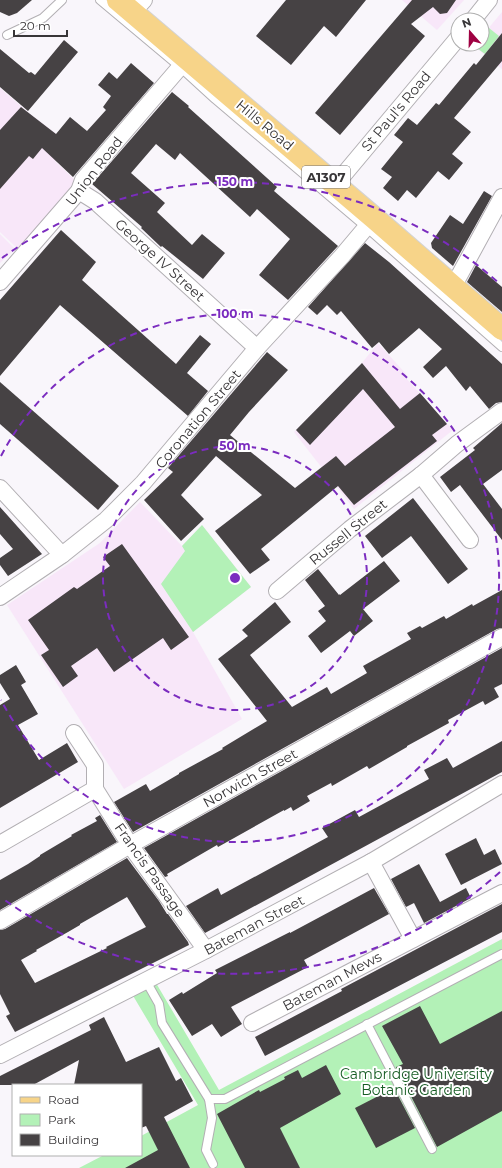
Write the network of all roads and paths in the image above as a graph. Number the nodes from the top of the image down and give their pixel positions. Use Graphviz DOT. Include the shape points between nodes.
graph roads {
  1 [pos="62,0"];
  2 [pos="100,0"];
  3 [pos="490,0"];
  4 [pos="132,4"];
  5 [pos="480,12"];
  6 [pos="7,34"];
  7 [pos="450,48"];
  8 [pos="183,63"];
  9 [pos="335,185"];
  10 [pos="79,191"];
  11 [pos="502,197"];
  12 [pos="370,222"];
  13 [pos="0,282"];
  14 [pos="453,287"];
  15 [pos="502,329"];
  16 [pos="502,347"];
  17 [pos="257,348"];
  18 [pos="502,411"];
  19 [pos="421,475"];
  20 [pos="0,488"];
  21 [pos="470,540"];
  22 [pos="62,555"];
  23 [pos="277,591"];
  24 [pos="0,597"];
  25 [pos="502,637"];
  26 [pos="74,733"];
  27 [pos="502,784"];
  28 [pos="95,789"];
  29 [pos="0,844"];
  30 [pos="130,845"];
  31 [pos="370,862"];
  32 [pos="502,893"];
  33 [pos="0,921"];
  34 [pos="413,939"];
  35 [pos="206,950"];
  36 [pos="502,954"];
  37 [pos="146,981"];
  38 [pos="252,1023"];
  39 [pos="367,1024"];
  40 [pos="0,1055"];
  41 [pos="209,1099"];
  42 [pos="432,1149"];
  43 [pos="213,1164"];
  1 -- 6 [label="lane" via="43,18"];
  2 -- 8 [label="lane"];
  3 -- 5 [label="street"];
  4 -- 8 [label="main road, Hills Road / A1307"];
  7 -- 9 [label="street, St Paul's Road"];
  8 -- 9 [label="main road, Hills Road / A1307"];
  8 -- 10 [label="street, Union Road" via="83,180"];
  8 -- 12 [label="lane" via="215,99"];
  9 -- 12 [label="main road, Hills Road / A1307"];
  10 -- 13 [label="street, Union Road"];
  10 -- 17 [label="street, George IV Street" via="95,201"];
  11 -- 14 [label="street"];
  12 -- 14 [label="main road, Hills Road / A1307"];
  12 -- 16 [label="lane"];
  12 -- 17 [label="street, Coronation Street"];
  14 -- 15 [label="main road, Hills Road / A1307"];
  17 -- 22 [label="street, Coronation Street" via="143,483 106,520"];
  18 -- 19 [label="street, Russell Street"];
  19 -- 21 [label="street"];
  19 -- 23 [label="street, Russell Street" via="350,529"];
  20 -- 22 [label="street"];
  22 -- 24 [label="street, Coronation Street"];
  25 -- 30 [label="street, Norwich Street"];
  26 -- 28 [label="street" via="95,765"];
  27 -- 31 [label="street, Bateman Street"];
  28 -- 29 [label="street"];
  28 -- 30 [label="street, Francis Passage"];
  30 -- 33 [label="street, Norwich Street"];
  30 -- 35 [label="street, Francis Passage"];
  31 -- 34 [label="street"];
  31 -- 35 [label="street, Bateman Street"];
  32 -- 34 [label="street, Bateman Mews"];
  34 -- 38 [label="street, Bateman Mews"];
  35 -- 37 [label="street, Bateman Street"];
  36 -- 39 [label="lane"];
  37 -- 40 [label="street, Bateman Street"];
  37 -- 41 [label="lane" via="159,1004 162,1023"];
  39 -- 41 [label="lane" via="225,1099"];
  39 -- 42 [label="lane"];
  41 -- 43 [label="lane" via="212,1118 206,1150"];
}
